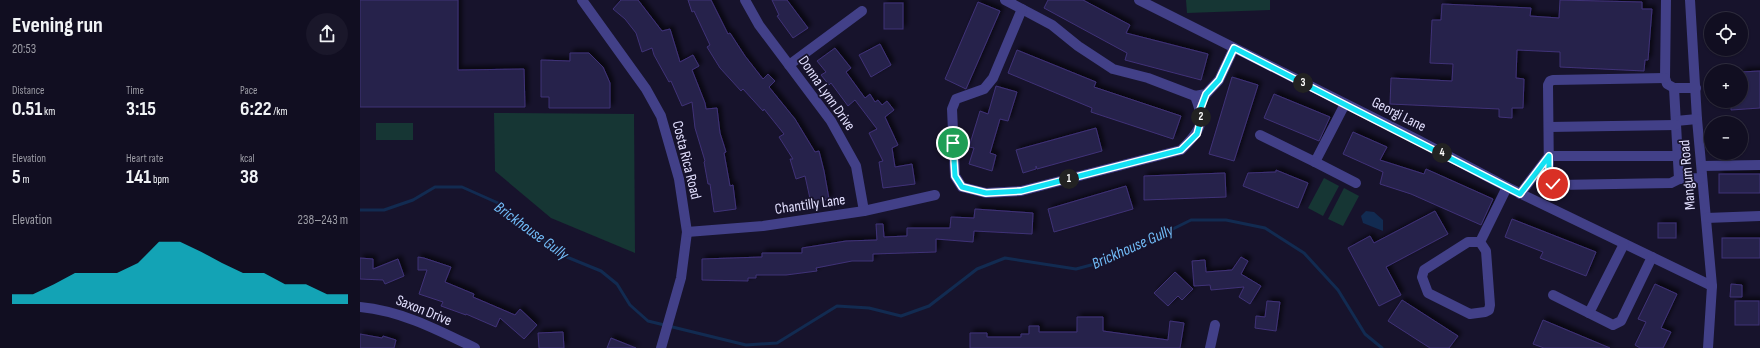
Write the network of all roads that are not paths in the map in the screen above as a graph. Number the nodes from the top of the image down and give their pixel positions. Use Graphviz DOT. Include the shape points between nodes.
graph roads {
  1 [pos="582,0"];
  2 [pos="746,0"];
  3 [pos="1005,0"];
  4 [pos="1139,0"];
  5 [pos="1666,0"];
  6 [pos="1690,0"];
  7 [pos="1022,9"];
  8 [pos="862,11"];
  9 [pos="1234,48"];
  10 [pos="790,64"];
  11 [pos="1665,78"];
  12 [pos="1674,88"];
  13 [pos="1696,88"];
  14 [pos="1206,94"];
  15 [pos="1194,96"];
  16 [pos="1344,104"];
  17 [pos="1200,110"];
  18 [pos="1698,119"];
  19 [pos="1676,123"];
  20 [pos="1549,126"];
  21 [pos="1260,135"];
  22 [pos="1549,156"];
  23 [pos="1678,156"];
  24 [pos="1315,162"];
  25 [pos="1760,165"];
  26 [pos="1702,166"];
  27 [pos="1702,178"];
  28 [pos="1679,179"];
  29 [pos="1356,183"];
  30 [pos="1507,188"];
  31 [pos="1520,194"];
  32 [pos="935,195"];
  33 [pos="864,211"];
  34 [pos="1760,216"];
  35 [pos="1706,218"];
  36 [pos="687,232"];
  37 [pos="1480,242"];
  38 [pos="1624,244"];
  39 [pos="1652,257"];
  40 [pos="1712,286"];
  41 [pos="1553,295"];
  42 [pos="360,307"];
  43 [pos="1589,313"];
  44 [pos="1215,325"];
  45 [pos="475,348"];
  46 [pos="661,348"];
  47 [pos="1210,348"];
  48 [pos="1708,348"];
  1 -- 36 [label="street, Costa Rica Road" via="646,89 661,116 679,179"];
  2 -- 10 [label="street, Donna Lynn Drive" via="759,26"];
  3 -- 7 [label="street"];
  4 -- 9 [label="street, Georgi Lane"];
  5 -- 11 [label="street"];
  6 -- 13 [label="street, Mangum Road"];
  7 -- 15 [label="street" via="1052,25 1113,69 1148,78"];
  7 -- 17 [label="street" via="993,78 984,89 956,99 952,108 955,176 962,187 986,193 1021,191 1181,150 1197,134 1201,119"];
  8 -- 10 [label="street"];
  9 -- 14 [label="street" via="1219,80"];
  9 -- 16 [label="street, Georgi Lane"];
  10 -- 33 [label="street, Donna Lynn Drive" via="832,121 856,166"];
  11 -- 12 [label="street" via="1667,84"];
  11 -- 20 [label="street" via="1550,81"];
  12 -- 13 [label="street"];
  12 -- 19 [label="street"];
  13 -- 18 [label="street, Mangum Road"];
  14 -- 15 [label="street"];
  14 -- 17 [label="street"];
  15 -- 17 [label="street"];
  16 -- 24 [label="street"];
  16 -- 30 [label="street, Georgi Lane"];
  18 -- 19 [label="street"];
  18 -- 26 [label="street, Mangum Road"];
  19 -- 20 [label="street"];
  19 -- 23 [label="street"];
  20 -- 22 [label="street"];
  21 -- 24 [label="street"];
  22 -- 23 [label="street"];
  22 -- 28 [label="street" via="1549,179 1558,185 1671,184"];
  22 -- 31 [label="street"];
  23 -- 28 [label="street"];
  24 -- 29 [label="street"];
  25 -- 26 [label="street"];
  26 -- 27 [label="street, Mangum Road"];
  27 -- 28 [label="street"];
  27 -- 35 [label="street, Mangum Road"];
  30 -- 31 [label="street, Georgi Lane"];
  30 -- 37 [label="street"];
  31 -- 38 [label="street, Georgi Lane"];
  32 -- 33 [label="street, Chantilly Lane"];
  33 -- 36 [label="street, Chantilly Lane" via="763,226"];
  34 -- 35 [label="street"];
  35 -- 40 [label="street, Mangum Road"];
  36 -- 46 [label="street, Costa Rica Road" via="681,278"];
  37 -- 37 [label="street" via="1486,251 1489,310 1470,314 1428,293 1422,277 1424,270 1468,242"];
  38 -- 39 [label="street, Georgi Lane"];
  38 -- 43 [label="street"];
  39 -- 40 [label="street, Georgi Lane"];
  39 -- 43 [label="street" via="1621,321 1613,325"];
  40 -- 48 [label="street, Mangum Road"];
  41 -- 43 [label="street"];
  42 -- 45 [label="street, Saxon Drive" via="380,309 418,321"];
  44 -- 47 [label="street"];
}
